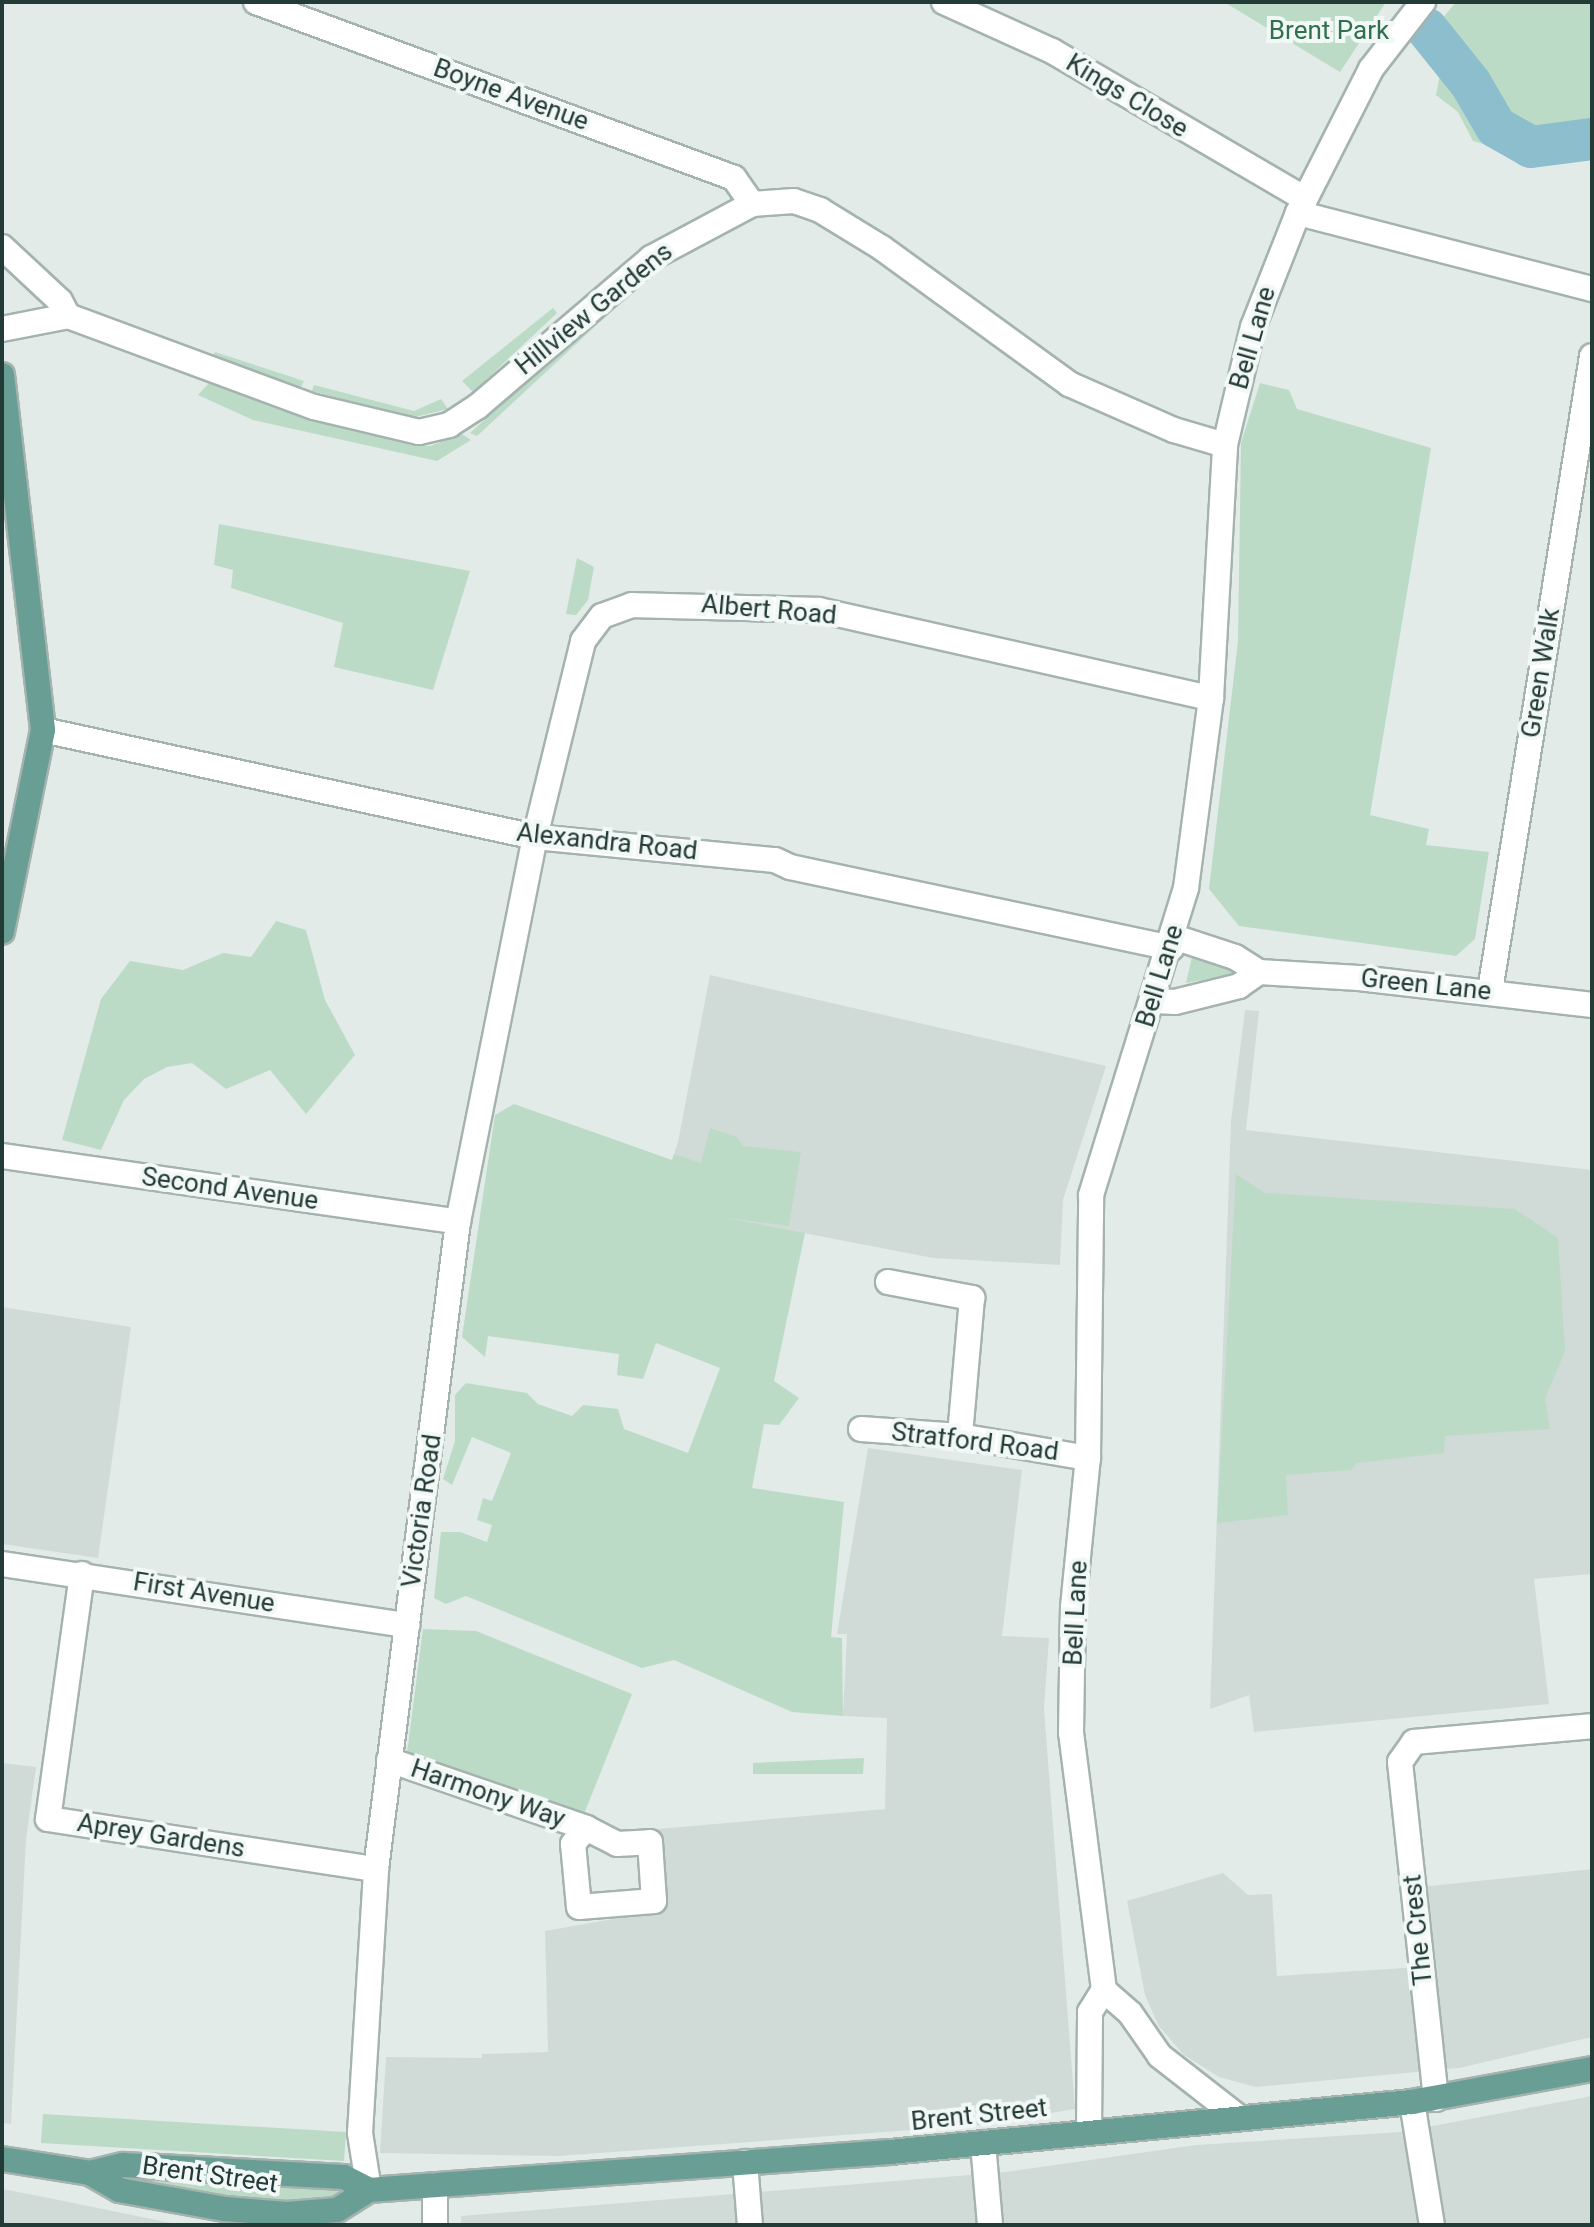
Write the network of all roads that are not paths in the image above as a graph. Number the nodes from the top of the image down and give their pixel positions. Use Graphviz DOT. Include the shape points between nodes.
graph roads {
  1 [pos="256,2"];
  2 [pos="944,2"];
  3 [pos="1423,2"];
  4 [pos="752,204"];
  5 [pos="1302,206"];
  6 [pos="2,247"];
  7 [pos="1592,289"];
  8 [pos="68,316"];
  9 [pos="2,329"];
  10 [pos="1592,356"];
  11 [pos="2,375"];
  12 [pos="1225,445"];
  13 [pos="1211,698"];
  14 [pos="43,730"];
  15 [pos="535,837"];
  16 [pos="2,932"];
  17 [pos="1173,942"];
  18 [pos="1259,972"];
  19 [pos="1490,991"];
  20 [pos="1155,1001"];
  21 [pos="1592,1005"];
  22 [pos="2,1156"];
  23 [pos="458,1222"];
  24 [pos="888,1282"];
  25 [pos="861,1429"];
  26 [pos="960,1436"];
  27 [pos="1088,1458"];
  28 [pos="2,1564"];
  29 [pos="82,1574"];
  30 [pos="407,1625"];
  31 [pos="1592,1726"];
  32 [pos="389,1760"];
  33 [pos="586,1828"];
  34 [pos="376,1869"];
  35 [pos="1104,1990"];
  36 [pos="1592,2069"];
  37 [pos="1424,2100"];
  38 [pos="1237,2116"];
  39 [pos="1089,2131"];
  40 [pos="983,2143"];
  41 [pos="2,2159"];
  42 [pos="745,2162"];
  43 [pos="90,2173"];
  44 [pos="435,2185"];
  45 [pos="369,2190"];
  46 [pos="435,2225"];
  47 [pos="750,2225"];
  48 [pos="990,2225"];
  49 [pos="1432,2225"];
  1 -- 4 [label="street, Boyne Avenue" via="734,178"];
  2 -- 5 [label="street, Kings Close" via="1052,51"];
  3 -- 5 [label="street, Bell Lane" via="1371,69"];
  4 -- 8 [label="street, Hillview Gardens" via="651,258 478,406 434,430 404,430 314,407"];
  4 -- 12 [label="street, Hillview Gardens" via="794,201 820,210 891,254 1069,384 1174,430"];
  5 -- 7 [label="street"];
  5 -- 12 [label="street, Bell Lane" via="1253,327"];
  6 -- 8 [label="street" via="60,301"];
  8 -- 9 [label="street"];
  10 -- 19 [label="street, Green Walk"];
  11 -- 14 [label="main road"];
  12 -- 13 [label="street, Bell Lane"];
  13 -- 15 [label="street, Albert Road" via="819,610 706,603 616,608 602,616 583,641"];
  13 -- 17 [label="street, Bell Lane" via="1199,807"];
  14 -- 15 [label="street, Alexandra Road"];
  14 -- 16 [label="main road"];
  15 -- 17 [label="street, Alexandra Road" via="775,860"];
  15 -- 23 [label="street, Victoria Road"];
  17 -- 18 [label="street, Green Lane" via="1235,957"];
  17 -- 20 [label="street, Bell Lane"];
  18 -- 19 [label="street, Green Lane"];
  18 -- 20 [label="street" via="1239,986 1175,1002"];
  19 -- 21 [label="street, Green Lane"];
  20 -- 27 [label="street, Bell Lane" via="1115,1106 1091,1195"];
  22 -- 23 [label="street, Second Avenue"];
  23 -- 30 [label="street, Victoria Road"];
  24 -- 26 [label="street" via="972,1298"];
  25 -- 26 [label="street, Stratford Road"];
  26 -- 27 [label="street, Stratford Road"];
  27 -- 35 [label="street, Bell Lane" via="1073,1607 1071,1733"];
  28 -- 29 [label="street, First Avenue"];
  29 -- 30 [label="street, First Avenue"];
  29 -- 34 [label="street, Aprey Gardens" via="48,1819"];
  30 -- 32 [label="street, Victoria Road"];
  31 -- 37 [label="street, The Crest" via="1414,1742 1400,1762"];
  32 -- 33 [label="street, Harmony Way"];
  32 -- 34 [label="street, Victoria Road"];
  34 -- 45 [label="street, Victoria Road" via="360,2133"];
  35 -- 38 [label="street" via="1130,2013 1160,2056"];
  35 -- 39 [label="street, Bell Lane" via="1090,2012"];
  36 -- 37 [label="main road, Brent Street"];
  37 -- 38 [label="main road, Brent Street"];
  37 -- 49 [label="street, The Crest"];
  38 -- 39 [label="main road, Brent Street"];
  39 -- 40 [label="main road, Brent Street"];
  40 -- 42 [label="main road, Brent Street"];
  40 -- 48 [label="street"];
  41 -- 43 [label="main road, Brent Street"];
  42 -- 44 [label="main road, Brent Street"];
  42 -- 47 [label="street"];
  43 -- 45 [label="main road, Brent Street" via="123,2165 344,2177"];
  43 -- 45 [label="main road, Brent Street" via="119,2190 287,2214 337,2210"];
  44 -- 45 [label="main road, Brent Street"];
  44 -- 46 [label="street"];
}
